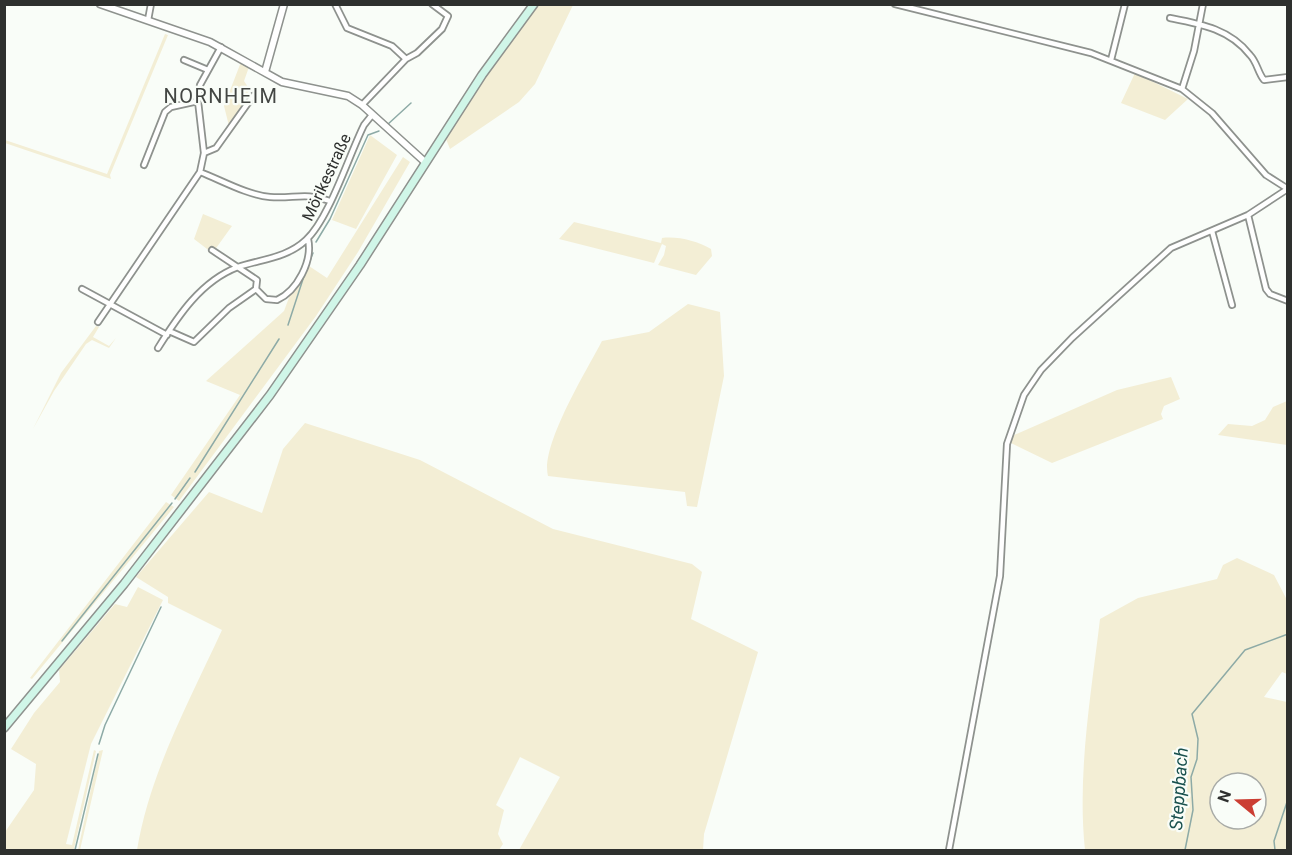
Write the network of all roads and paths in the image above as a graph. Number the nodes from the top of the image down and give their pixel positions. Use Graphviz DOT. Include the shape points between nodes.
graph roads {
  1 [pos="100,4"];
  2 [pos="151,4"];
  3 [pos="284,4"];
  4 [pos="336,4"];
  5 [pos="432,4"];
  6 [pos="534,4"];
  7 [pos="895,4"];
  8 [pos="1125,4"];
  9 [pos="1203,4"];
  10 [pos="1170,18"];
  11 [pos="147,20"];
  12 [pos="1200,24"];
  13 [pos="221,47"];
  14 [pos="406,59"];
  15 [pos="184,60"];
  16 [pos="1112,60"];
  17 [pos="208,70"];
  18 [pos="265,72"];
  19 [pos="1287,77"];
  20 [pos="1182,89"];
  21 [pos="253,96"];
  22 [pos="198,101"];
  23 [pos="362,105"];
  24 [pos="372,115"];
  25 [pos="204,153"];
  26 [pos="425,162"];
  27 [pos="144,165"];
  28 [pos="200,172"];
  29 [pos="1287,189"];
  30 [pos="330,201"];
  31 [pos="1248,215"];
  32 [pos="1212,231"];
  33 [pos="308,239"];
  34 [pos="212,250"];
  35 [pos="239,267"];
  36 [pos="82,289"];
  37 [pos="256,289"];
  38 [pos="1287,301"];
  39 [pos="110,304"];
  40 [pos="1232,305"];
  41 [pos="98,322"];
  42 [pos="168,333"];
  43 [pos="158,348"];
  44 [pos="4,728"];
  45 [pos="949,850"];
  1 -- 11 [label="street"];
  2 -- 11 [label="street"];
  3 -- 18 [label="street"];
  4 -- 14 [label="street" via="347,28 392,46"];
  5 -- 14 [label="street" via="447,14 445,24"];
  6 -- 26 [label="main road"];
  7 -- 16 [label="street"];
  8 -- 16 [label="street"];
  9 -- 12 [label="street"];
  10 -- 12 [label="street"];
  11 -- 13 [label="street"];
  12 -- 19 [label="street" via="1241,44 1264,80"];
  12 -- 20 [label="street"];
  13 -- 17 [label="street"];
  13 -- 18 [label="street"];
  14 -- 23 [label="street"];
  15 -- 17 [label="street"];
  16 -- 20 [label="street"];
  17 -- 22 [label="street" via="200,85"];
  18 -- 23 [label="street" via="288,85 346,95"];
  20 -- 29 [label="street" via="1212,113 1266,175"];
  21 -- 25 [label="street" via="216,148"];
  22 -- 25 [label="street"];
  22 -- 27 [label="street" via="165,112"];
  23 -- 24 [label="street"];
  24 -- 26 [label="street"];
  24 -- 30 [label="street, Mörikestraße"];
  25 -- 28 [label="street"];
  26 -- 44 [label="main road" via="270,395 124,584"];
  28 -- 30 [label="street" via="262,196 308,194"];
  28 -- 39 [label="street"];
  29 -- 31 [label="street"];
  30 -- 33 [label="street, Mörikestraße"];
  31 -- 32 [label="street"];
  31 -- 38 [label="street" via="1266,289"];
  32 -- 40 [label="street"];
  32 -- 45 [label="street" via="1171,248 1072,338 1041,370 1015,416 1007,444 1000,576"];
  33 -- 35 [label="street, Mörikestraße" via="286,253"];
  33 -- 37 [label="street" via="309,258 288,294 270,300"];
  34 -- 35 [label="street"];
  35 -- 37 [label="street" via="257,280"];
  35 -- 42 [label="street, Mörikestraße" via="208,285 187,305"];
  36 -- 39 [label="street"];
  37 -- 42 [label="street" via="194,342"];
  39 -- 41 [label="street"];
  39 -- 42 [label="street"];
  42 -- 43 [label="street, Mörikestraße"];
}
